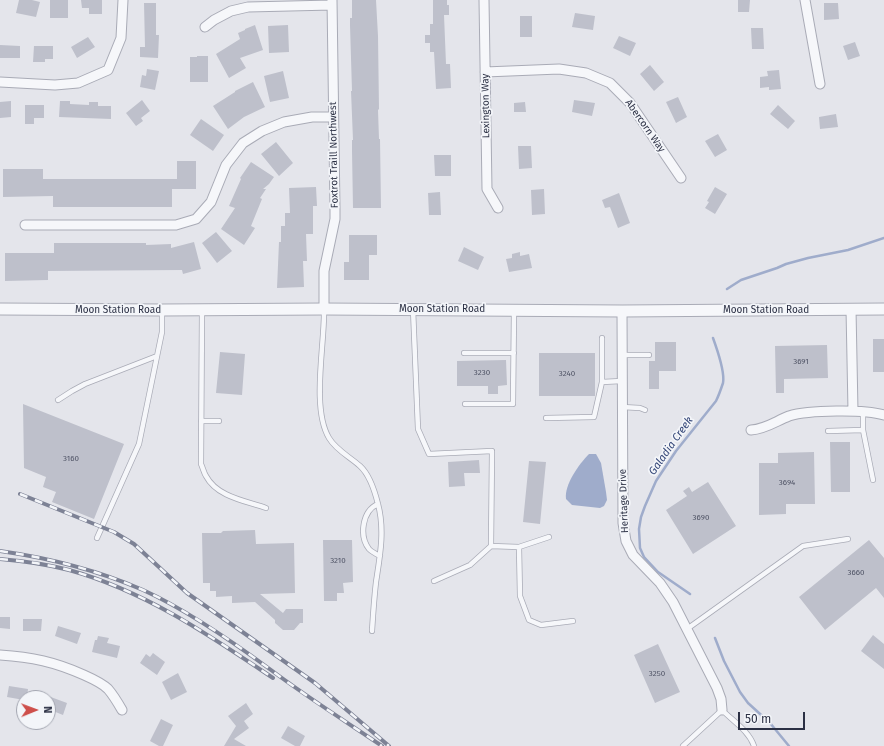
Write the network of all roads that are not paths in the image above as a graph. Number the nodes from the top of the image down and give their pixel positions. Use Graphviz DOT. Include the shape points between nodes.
graph roads {
  1 [pos="123,0"];
  2 [pos="484,0"];
  3 [pos="805,0"];
  4 [pos="332,3"];
  5 [pos="205,27"];
  6 [pos="485,72"];
  7 [pos="0,82"];
  8 [pos="820,84"];
  9 [pos="333,117"];
  10 [pos="681,178"];
  11 [pos="498,208"];
  12 [pos="25,225"];
  13 [pos="0,309"];
  14 [pos="324,309"];
  15 [pos="413,309"];
  16 [pos="851,309"];
  17 [pos="884,309"];
  18 [pos="162,310"];
  19 [pos="202,310"];
  20 [pos="514,310"];
  21 [pos="622,311"];
  22 [pos="602,338"];
  23 [pos="464,353"];
  24 [pos="514,353"];
  25 [pos="622,355"];
  26 [pos="649,355"];
  27 [pos="157,356"];
  28 [pos="622,381"];
  29 [pos="602,382"];
  30 [pos="58,400"];
  31 [pos="465,404"];
  32 [pos="622,407"];
  33 [pos="645,410"];
  34 [pos="853,411"];
  35 [pos="863,412"];
  36 [pos="884,415"];
  37 [pos="546,418"];
  38 [pos="201,421"];
  39 [pos="219,421"];
  40 [pos="751,430"];
  41 [pos="863,430"];
  42 [pos="828,431"];
  43 [pos="873,480"];
  44 [pos="378,504"];
  45 [pos="266,508"];
  46 [pos="549,537"];
  47 [pos="97,538"];
  48 [pos="848,539"];
  49 [pos="491,546"];
  50 [pos="519,547"];
  51 [pos="380,556"];
  52 [pos="434,581"];
  53 [pos="572,621"];
  54 [pos="687,629"];
  55 [pos="372,631"];
  56 [pos="0,655"];
  57 [pos="122,710"];
  58 [pos="722,710"];
  59 [pos="683,746"];
  60 [pos="754,746"];
  1 -- 7 [label="street" via="121,38 108,70 78,83 55,85"];
  2 -- 6 [label="street, Lexington Way"];
  3 -- 8 [label="street"];
  4 -- 5 [label="street" via="248,7 231,11"];
  4 -- 9 [label="street, Foxtrot Traill Northwest"];
  6 -- 10 [label="street, Abercorn Way" via="559,69 586,73 610,83 630,103"];
  6 -- 11 [label="street, Lexington Way" via="487,189"];
  9 -- 12 [label="street" via="312,117 284,122 262,131 243,143 226,165 211,202 196,219 176,225"];
  9 -- 14 [label="street, Foxtrot Traill Northwest" via="335,219 324,271"];
  13 -- 18 [label="street, Moon Station Road"];
  14 -- 15 [label="street, Moon Station Road"];
  14 -- 19 [label="street, Moon Station Road"];
  14 -- 44 [label="lane" via="320,409 323,425 333,444 365,472"];
  15 -- 20 [label="street, Moon Station Road"];
  15 -- 49 [label="lane" via="418,429 429,454 492,451"];
  16 -- 17 [label="street, Moon Station Road"];
  16 -- 21 [label="street, Moon Station Road"];
  16 -- 34 [label="street"];
  18 -- 19 [label="street, Moon Station Road"];
  18 -- 27 [label="lane" via="162,332"];
  19 -- 38 [label="lane"];
  20 -- 21 [label="street, Moon Station Road"];
  20 -- 24 [label="lane"];
  21 -- 25 [label="street, Heritage Drive"];
  22 -- 29 [label="lane"];
  23 -- 24 [label="lane"];
  24 -- 31 [label="lane" via="513,404"];
  25 -- 26 [label="lane"];
  25 -- 28 [label="street, Heritage Drive"];
  27 -- 30 [label="lane" via="85,384"];
  27 -- 47 [label="lane" via="139,444"];
  28 -- 29 [label="lane"];
  28 -- 32 [label="street, Heritage Drive"];
  29 -- 37 [label="lane" via="594,417"];
  32 -- 33 [label="lane"];
  32 -- 54 [label="street, Heritage Drive" via="623,523 626,541 633,555 660,583"];
  34 -- 35 [label="street"];
  34 -- 40 [label="street" via="799,413 766,427"];
  35 -- 36 [label="street"];
  35 -- 41 [label="lane"];
  38 -- 39 [label="lane"];
  38 -- 45 [label="lane" via="201,464 206,476 216,488 230,496"];
  41 -- 42 [label="lane"];
  41 -- 43 [label="lane"];
  44 -- 51 [label="lane" via="382,540"];
  44 -- 51 [label="lane" via="370,509 363,526 368,548"];
  46 -- 50 [label="lane"];
  48 -- 54 [label="lane" via="803,546"];
  49 -- 50 [label="lane"];
  49 -- 52 [label="lane" via="470,565"];
  50 -- 53 [label="lane" via="520,596 529,620 541,625"];
  51 -- 55 [label="lane"];
  54 -- 58 [label="street, Heritage Drive" via="717,688"];
  56 -- 57 [label="street" via="44,660 95,680 107,688"];
  58 -- 59 [label="lane"];
  58 -- 60 [label="lane" via="747,733"];
}
